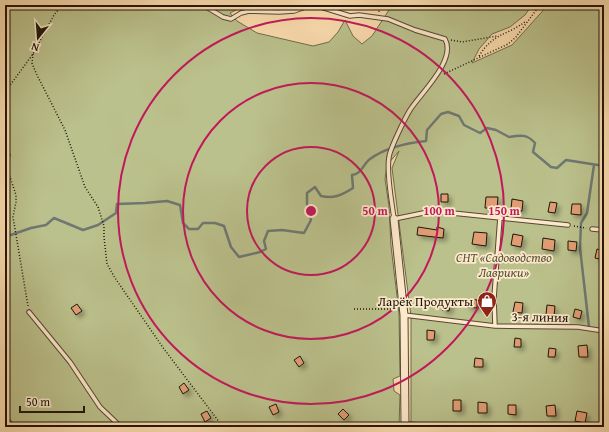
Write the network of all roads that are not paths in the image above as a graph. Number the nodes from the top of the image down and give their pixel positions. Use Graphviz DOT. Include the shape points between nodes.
graph roads {
  1 [pos="203,5"];
  2 [pos="500,217"];
  3 [pos="394,218"];
  4 [pos="568,225"];
  5 [pos="592,229"];
  6 [pos="604,230"];
  7 [pos="29,312"];
  8 [pos="404,312"];
  9 [pos="495,326"];
  10 [pos="604,331"];
  11 [pos="5,417"];
  12 [pos="405,426"];
  13 [pos="13,427"];
  14 [pos="122,427"];
  15 [pos="456,427"];
  1 -- 3 [label="lane" via="231,19 249,11 294,11 308,6 321,7 350,16 379,17 395,21 408,28 445,39 448,53 436,78 409,110 389,158"];
  2 -- 3 [label="lane" via="433,211"];
  2 -- 4 [label="lane"];
  2 -- 9 [label="lane" via="494,298"];
  3 -- 8 [label="street"];
  5 -- 6 [label="lane"];
  7 -- 14 [label="lane" via="70,362 100,407"];
  8 -- 9 [label="lane, 3-я линия"];
  8 -- 12 [label="street"];
  9 -- 10 [label="lane, 3-я линия"];
  11 -- 13 [label="lane"];
  12 -- 15 [label="lane"];
}
